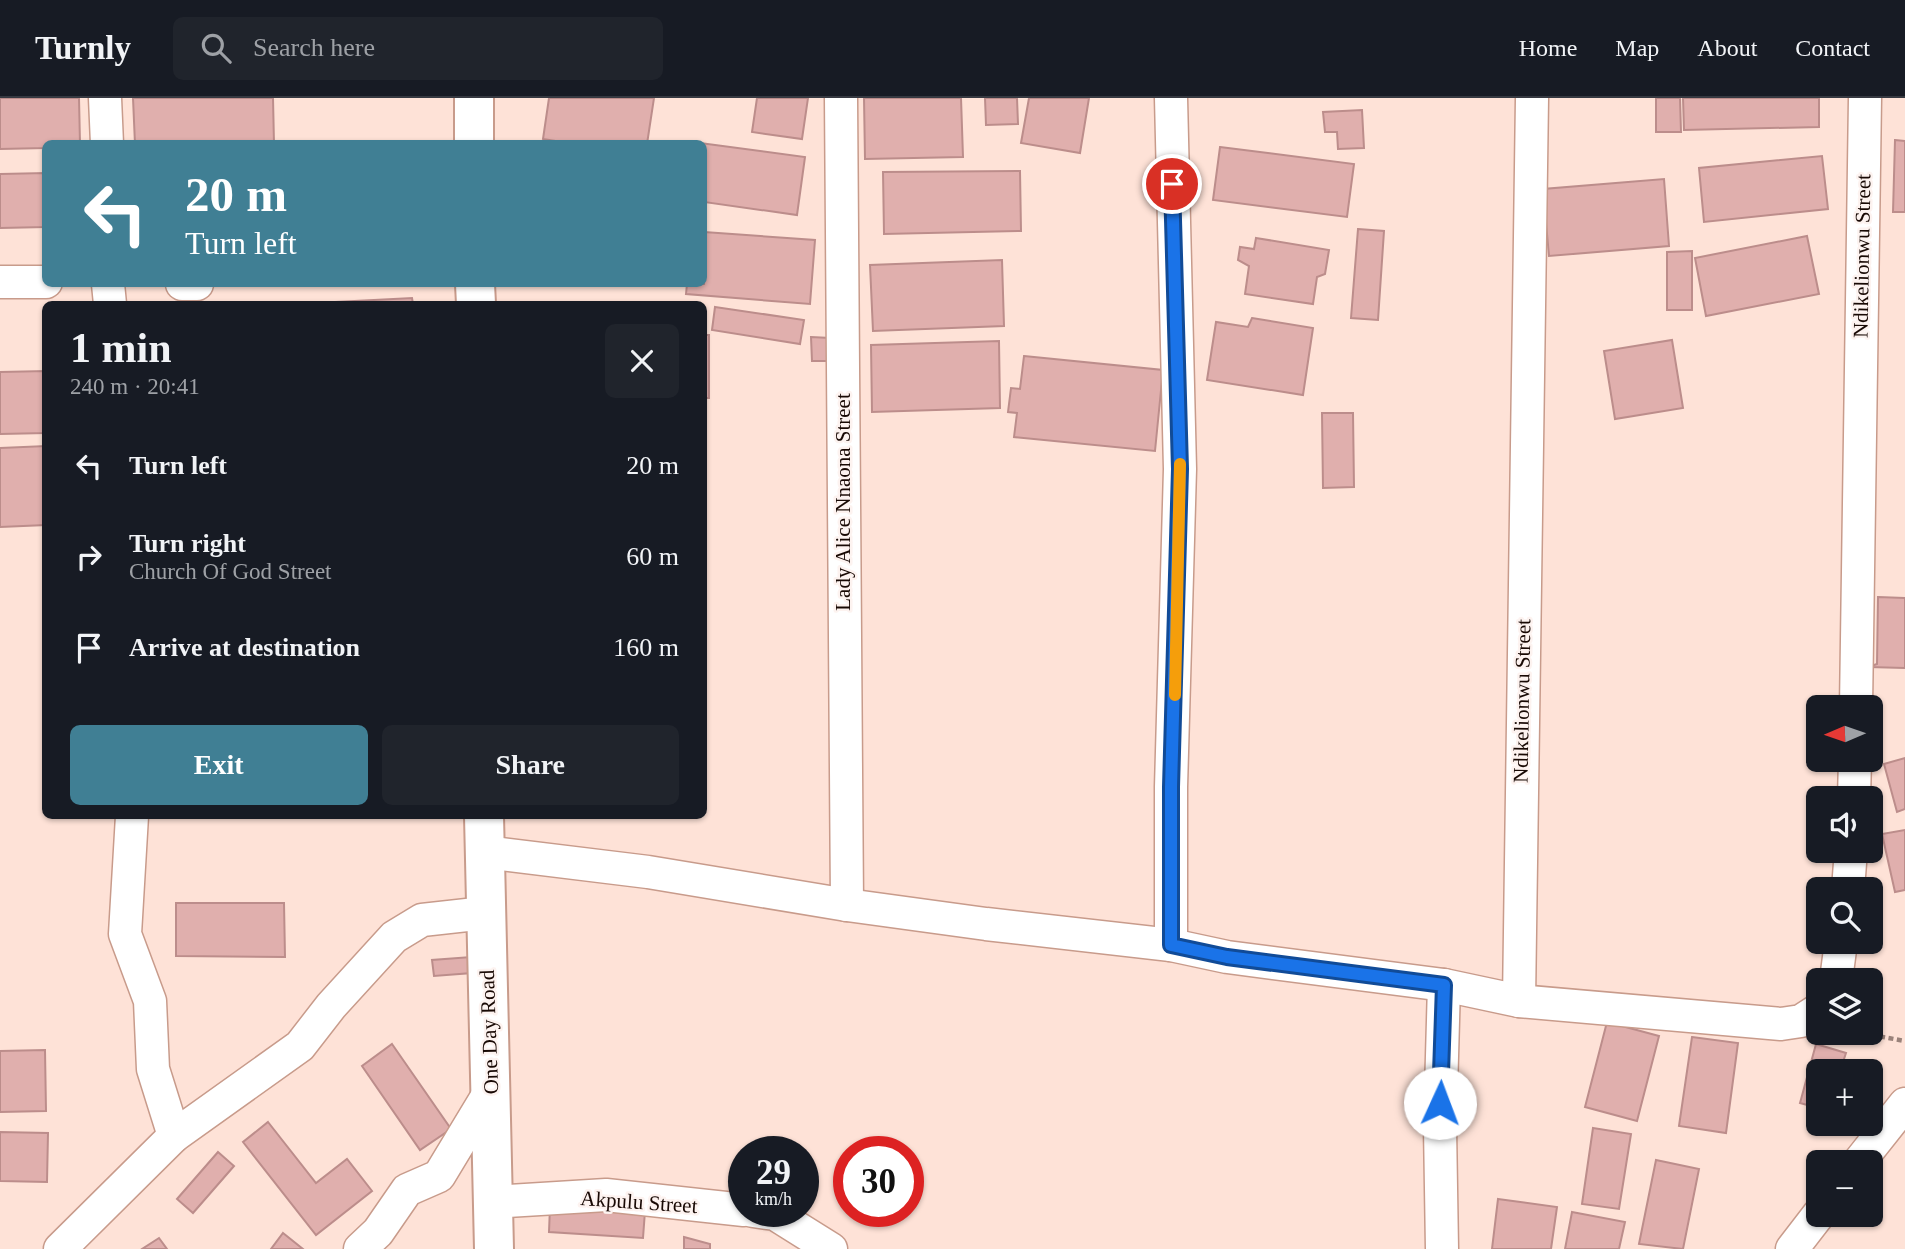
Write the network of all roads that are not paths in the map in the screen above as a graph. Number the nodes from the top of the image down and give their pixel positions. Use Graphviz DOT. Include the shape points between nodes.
graph roads {
  1 [pos="105,98"];
  2 [pos="474,98"];
  3 [pos="841,98"];
  4 [pos="1171,98"];
  5 [pos="1532,98"];
  6 [pos="1865,98"];
  7 [pos="107,140"];
  8 [pos="474,140"];
  9 [pos="0,282"];
  10 [pos="42,282"];
  11 [pos="1856,695"];
  12 [pos="132,819"];
  13 [pos="484,834"];
  14 [pos="847,905"];
  15 [pos="485,913"];
  16 [pos="1171,945"];
  17 [pos="1444,985"];
  18 [pos="1519,1000"];
  19 [pos="1806,1018"];
  20 [pos="491,1090"];
  21 [pos="1905,1104"];
  22 [pos="174,1136"];
  23 [pos="1869,1150"];
  24 [pos="493,1202"];
  25 [pos="728,1208"];
  26 [pos="797,1227"];
  27 [pos="1809,1227"];
  28 [pos="60,1249"];
  29 [pos="360,1249"];
  30 [pos="494,1249"];
  31 [pos="831,1249"];
  32 [pos="1443,1249"];
  33 [pos="1793,1249"];
  1 -- 7 [label="street"];
  2 -- 8 [label="main road"];
  3 -- 14 [label="street, Lady Alice Nnaona Street"];
  4 -- 16 [label="street" via="1180,469"];
  5 -- 18 [label="street, Ndikelionwu Street"];
  6 -- 11 [label="street, Ndikelionwu Street"];
  9 -- 10 [label="street"];
  12 -- 22 [label="street" via="125,933 150,1001 153,1069"];
  13 -- 14 [label="street" via="648,872"];
  13 -- 15 [label="main road, One Day Road"];
  14 -- 16 [label="street"];
  15 -- 20 [label="main road, One Day Road"];
  15 -- 22 [label="street" via="422,920 394,937 300,1046"];
  16 -- 17 [label="street" via="1227,957"];
  17 -- 18 [label="street"];
  17 -- 32 [label="street"];
  18 -- 19 [label="street" via="1782,1024"];
  20 -- 24 [label="main road, One Day Road"];
  20 -- 29 [label="street" via="439,1176 407,1190 379,1232"];
  21 -- 23 [label="street"];
  22 -- 28 [label="street"];
  24 -- 25 [label="street, Akpulu Street" via="606,1195"];
  24 -- 30 [label="main road, One Day Road"];
  26 -- 31 [label="street"];
  27 -- 33 [label="street"];
}
